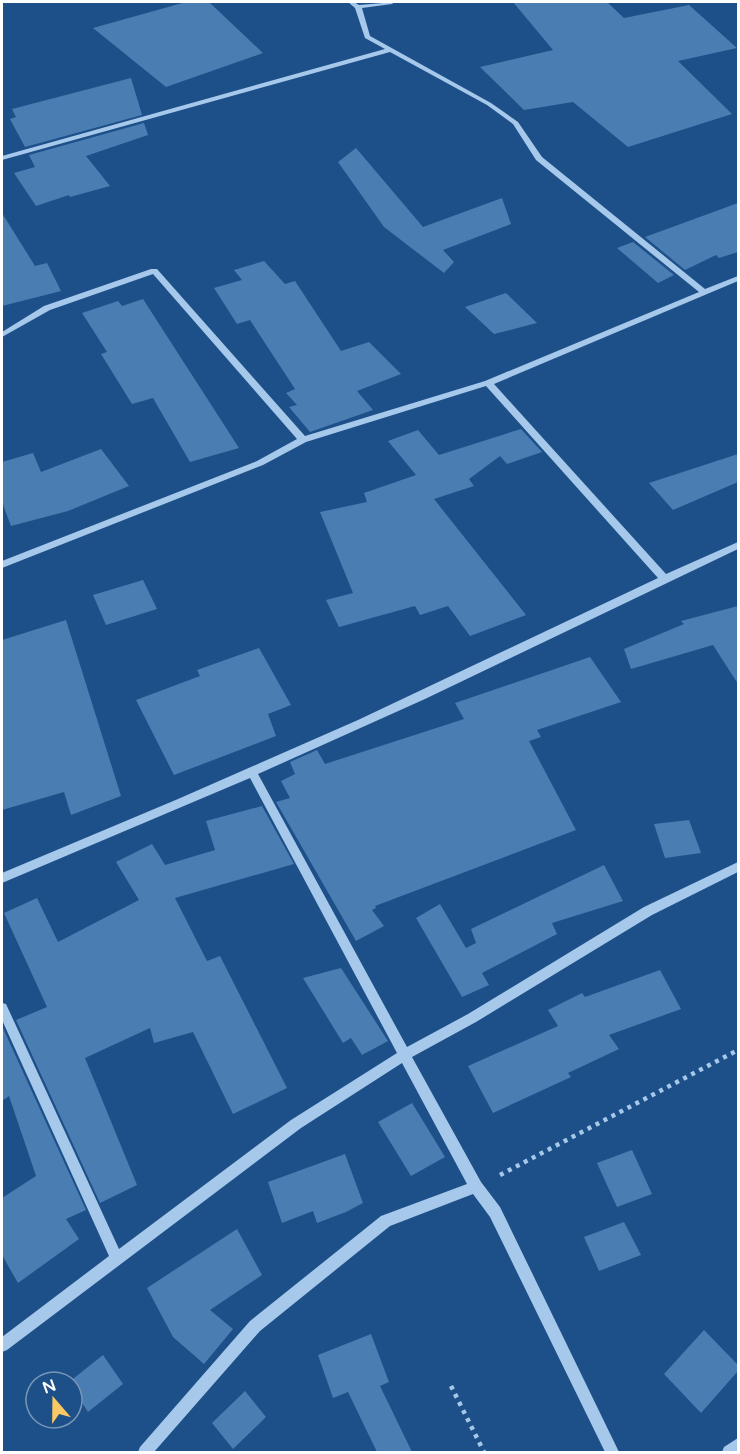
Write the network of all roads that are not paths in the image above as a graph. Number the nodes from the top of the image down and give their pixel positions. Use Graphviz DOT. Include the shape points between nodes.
graph roads {
  1 [pos="351,2"];
  2 [pos="392,2"];
  3 [pos="358,7"];
  4 [pos="390,50"];
  5 [pos="2,158"];
  6 [pos="738,278"];
  7 [pos="704,292"];
  8 [pos="2,335"];
  9 [pos="488,383"];
  10 [pos="303,440"];
  11 [pos="738,544"];
  12 [pos="2,566"];
  13 [pos="664,578"];
  14 [pos="252,772"];
  15 [pos="738,867"];
  16 [pos="2,878"];
  17 [pos="2,1008"];
  18 [pos="404,1055"];
  19 [pos="476,1187"];
  20 [pos="117,1259"];
  21 [pos="2,1345"];
  22 [pos="738,1444"];
  23 [pos="145,1452"];
  24 [pos="612,1452"];
  25 [pos="729,1452"];
  1 -- 3 [label="street"];
  2 -- 3 [label="street"];
  3 -- 4 [label="street" via="367,37"];
  4 -- 5 [label="street"];
  4 -- 7 [label="street" via="516,123 539,158"];
  6 -- 7 [label="street"];
  7 -- 9 [label="street"];
  8 -- 10 [label="street" via="47,308 154,272"];
  9 -- 10 [label="street"];
  9 -- 13 [label="street"];
  10 -- 12 [label="street" via="260,464"];
  11 -- 13 [label="street"];
  13 -- 14 [label="street" via="480,668"];
  14 -- 16 [label="street"];
  14 -- 18 [label="street"];
  15 -- 18 [label="street" via="648,911"];
  17 -- 20 [label="street"];
  18 -- 19 [label="street"];
  18 -- 20 [label="street" via="296,1124"];
  19 -- 23 [label="street" via="386,1221 368,1235 255,1326"];
  19 -- 24 [label="street" via="495,1212"];
  20 -- 21 [label="street"];
  22 -- 25 [label="street"];
}
